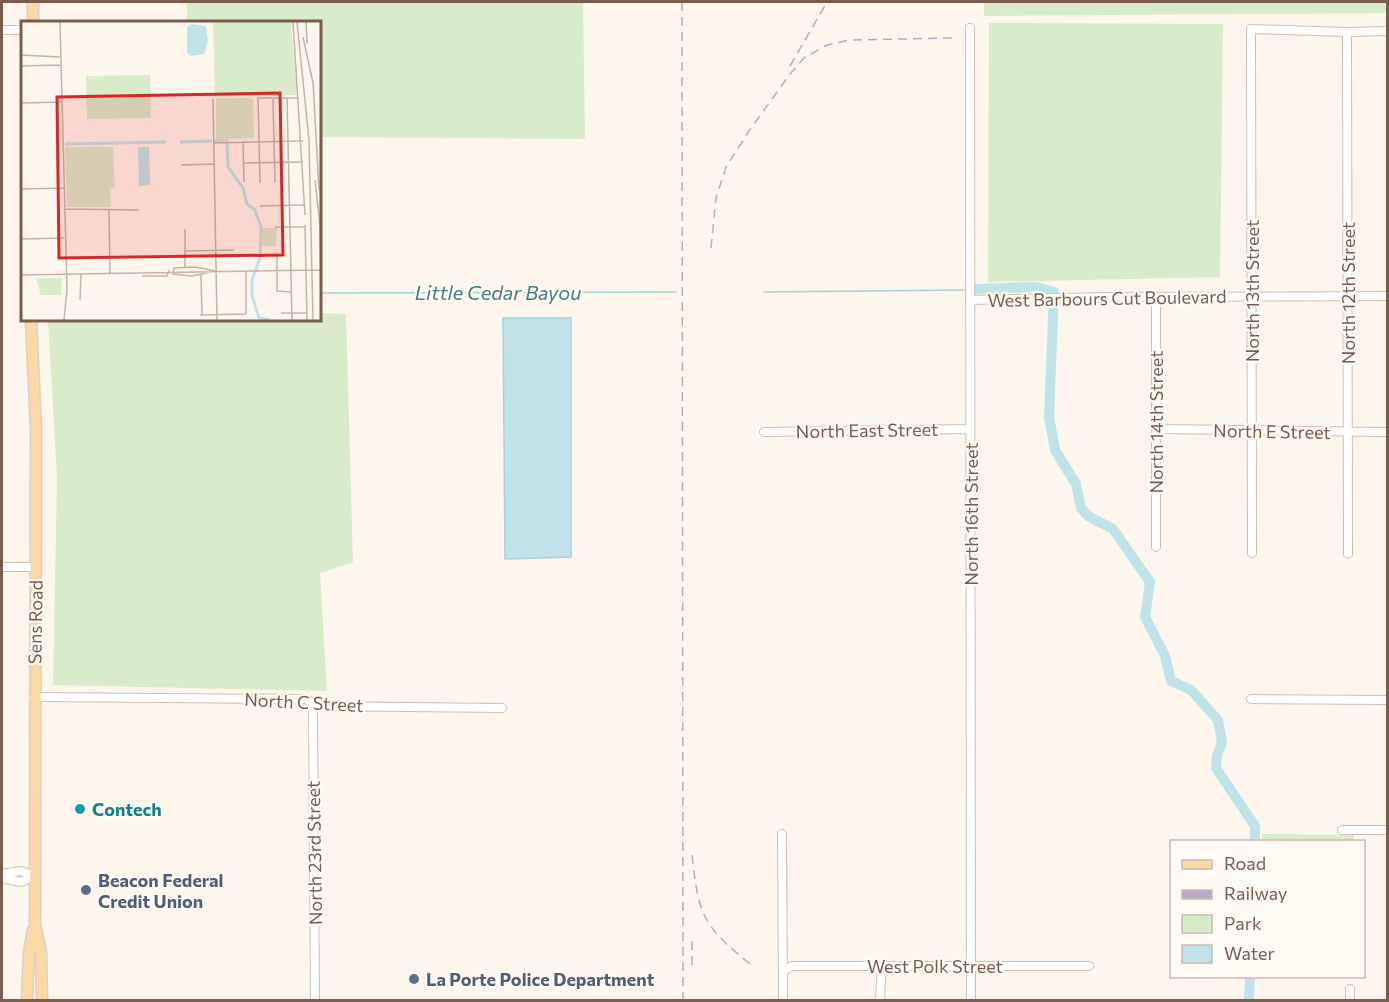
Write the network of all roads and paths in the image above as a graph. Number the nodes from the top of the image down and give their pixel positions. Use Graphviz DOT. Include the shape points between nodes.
graph roads {
  1 [pos="33,2"];
  2 [pos="33,21"];
  3 [pos="970,28"];
  4 [pos="2,30"];
  5 [pos="21,30"];
  6 [pos="1388,31"];
  7 [pos="1347,32"];
  8 [pos="1348,296"];
  9 [pos="1388,296"];
  10 [pos="1156,297"];
  11 [pos="1252,297"];
  12 [pos="970,300"];
  13 [pos="31,321"];
  14 [pos="970,429"];
  15 [pos="1156,429"];
  16 [pos="1252,430"];
  17 [pos="764,432"];
  18 [pos="1348,432"];
  19 [pos="1388,432"];
  20 [pos="1156,547"];
  21 [pos="1252,553"];
  22 [pos="1348,554"];
  23 [pos="2,567"];
  24 [pos="36,567"];
  25 [pos="34,697"];
  26 [pos="1251,699"];
  27 [pos="1388,700"];
  28 [pos="314,706"];
  29 [pos="502,708"];
  30 [pos="1342,830"];
  31 [pos="1388,830"];
  32 [pos="782,834"];
  33 [pos="2,876"];
  34 [pos="34,876"];
  35 [pos="34,924"];
  36 [pos="29,952"];
  37 [pos="40,952"];
  38 [pos="882,966"];
  39 [pos="972,966"];
  40 [pos="1089,966"];
  41 [pos="783,971"];
  42 [pos="1350,989"];
  43 [pos="27,1000"];
  44 [pos="42,1000"];
  45 [pos="315,1000"];
  46 [pos="783,1000"];
  47 [pos="880,1000"];
  48 [pos="971,1000"];
  49 [pos="1350,1000"];
  1 -- 2 [label="main road"];
  3 -- 12 [label="street, North 16th Street"];
  4 -- 5 [label="street"];
  6 -- 7 [label="street"];
  7 -- 8 [label="street, North 12th Street"];
  7 -- 11 [label="street, North 13th Street" via="1251,29"];
  8 -- 9 [label="street, West Barbours Cut Boulevard"];
  8 -- 11 [label="street, West Barbours Cut Boulevard"];
  8 -- 18 [label="street, North 12th Street"];
  10 -- 11 [label="street, West Barbours Cut Boulevard"];
  10 -- 12 [label="street, West Barbours Cut Boulevard"];
  10 -- 15 [label="street, North 14th Street"];
  11 -- 16 [label="street, North 13th Street"];
  12 -- 14 [label="street, North 16th Street"];
  13 -- 24 [label="main road, Sens Road"];
  14 -- 17 [label="street, North East Street"];
  14 -- 39 [label="street, North 16th Street"];
  15 -- 16 [label="street, North E Street"];
  15 -- 20 [label="street, North 14th Street"];
  16 -- 18 [label="street, North E Street"];
  16 -- 21 [label="street, North 13th Street"];
  18 -- 19 [label="street, North E Street"];
  18 -- 22 [label="street, North 12th Street"];
  23 -- 24 [label="street"];
  24 -- 25 [label="main road, Sens Road"];
  25 -- 28 [label="street, North C Street" via="307,699"];
  25 -- 34 [label="main road, Sens Road"];
  26 -- 27 [label="street"];
  28 -- 29 [label="street, North C Street"];
  28 -- 45 [label="street, North 23rd Street"];
  30 -- 31 [label="street"];
  32 -- 41 [label="street"];
  33 -- 34 [label="street" via="21,882"];
  34 -- 35 [label="main road, Sens Road"];
  35 -- 36 [label="main road"];
  35 -- 37 [label="main road"];
  36 -- 37 [label="main road"];
  36 -- 43 [label="main road"];
  37 -- 44 [label="main road"];
  38 -- 39 [label="street, West Polk Street"];
  38 -- 41 [label="street, West Polk Street" via="792,966"];
  38 -- 47 [label="street"];
  39 -- 40 [label="street, West Polk Street"];
  39 -- 48 [label="street, North 16th Street"];
  41 -- 46 [label="street"];
  42 -- 49 [label="street"];
}
